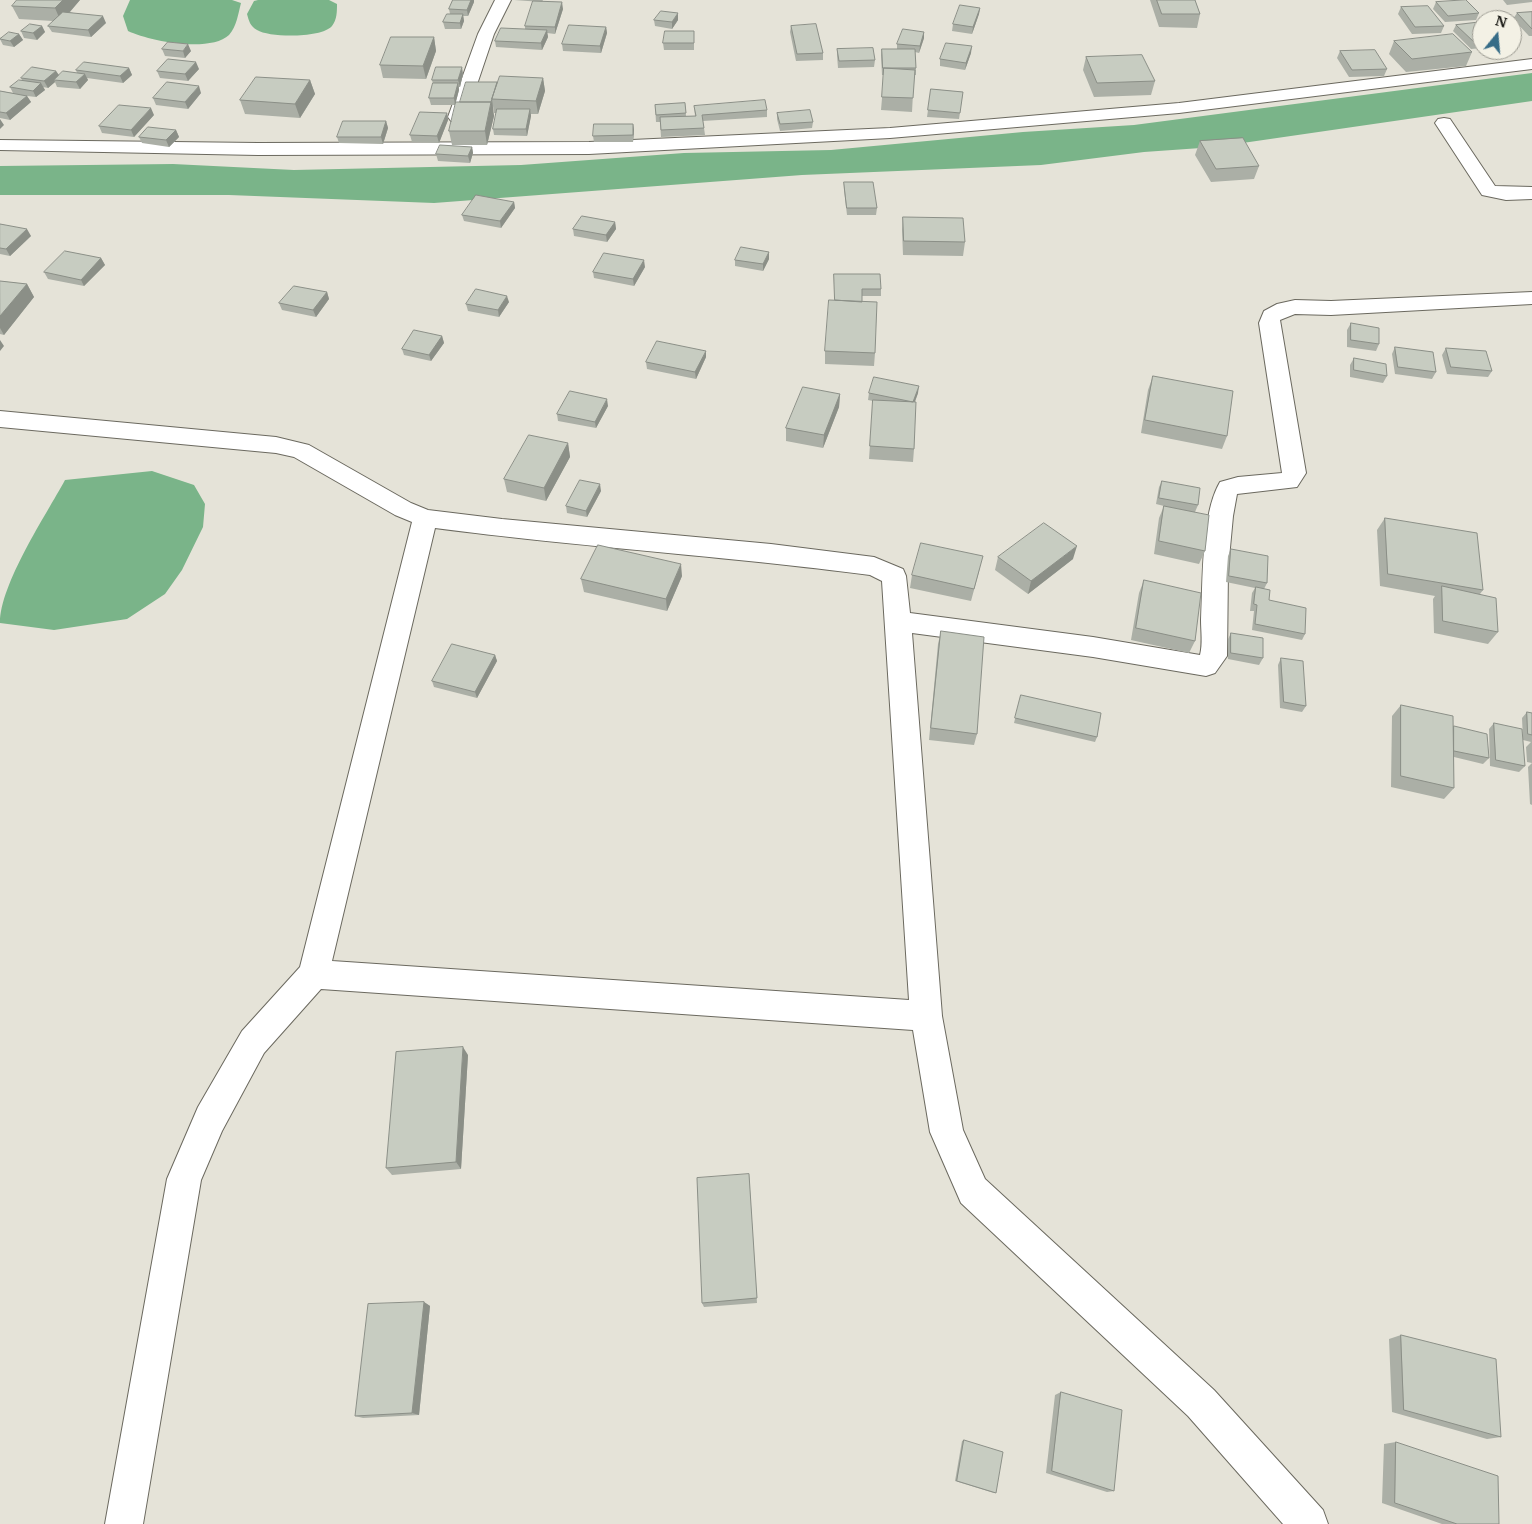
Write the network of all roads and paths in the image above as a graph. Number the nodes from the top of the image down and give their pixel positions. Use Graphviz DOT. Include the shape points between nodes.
graph roads {
  1 [pos="503,0"];
  2 [pos="1532,64"];
  3 [pos="1444,123"];
  4 [pos="0,145"];
  5 [pos="446,149"];
  6 [pos="1532,193"];
  7 [pos="1532,298"];
  8 [pos="0,420"];
  9 [pos="426,518"];
  10 [pos="898,621"];
  11 [pos="314,974"];
  12 [pos="926,1016"];
  13 [pos="124,1524"];
  14 [pos="1308,1524"];
  1 -- 5 [label="street" via="486,34"];
  2 -- 5 [label="street" via="1179,108 900,132 590,148"];
  3 -- 6 [label="street" via="1489,191"];
  4 -- 5 [label="street"];
  7 -- 10 [label="street" via="1295,307 1271,316 1269,323 1294,473 1289,481 1234,486 1226,491 1217,559 1214,656 1206,666"];
  8 -- 9 [label="street" via="276,445 301,451 403,509"];
  9 -- 10 [label="street" via="874,566 894,576"];
  9 -- 11 [label="street"];
  10 -- 12 [label="street"];
  11 -- 12 [label="street"];
  11 -- 13 [label="street" via="253,1042 210,1119 184,1179"];
  12 -- 14 [label="street" via="947,1132 973,1190 1201,1403"];
}
